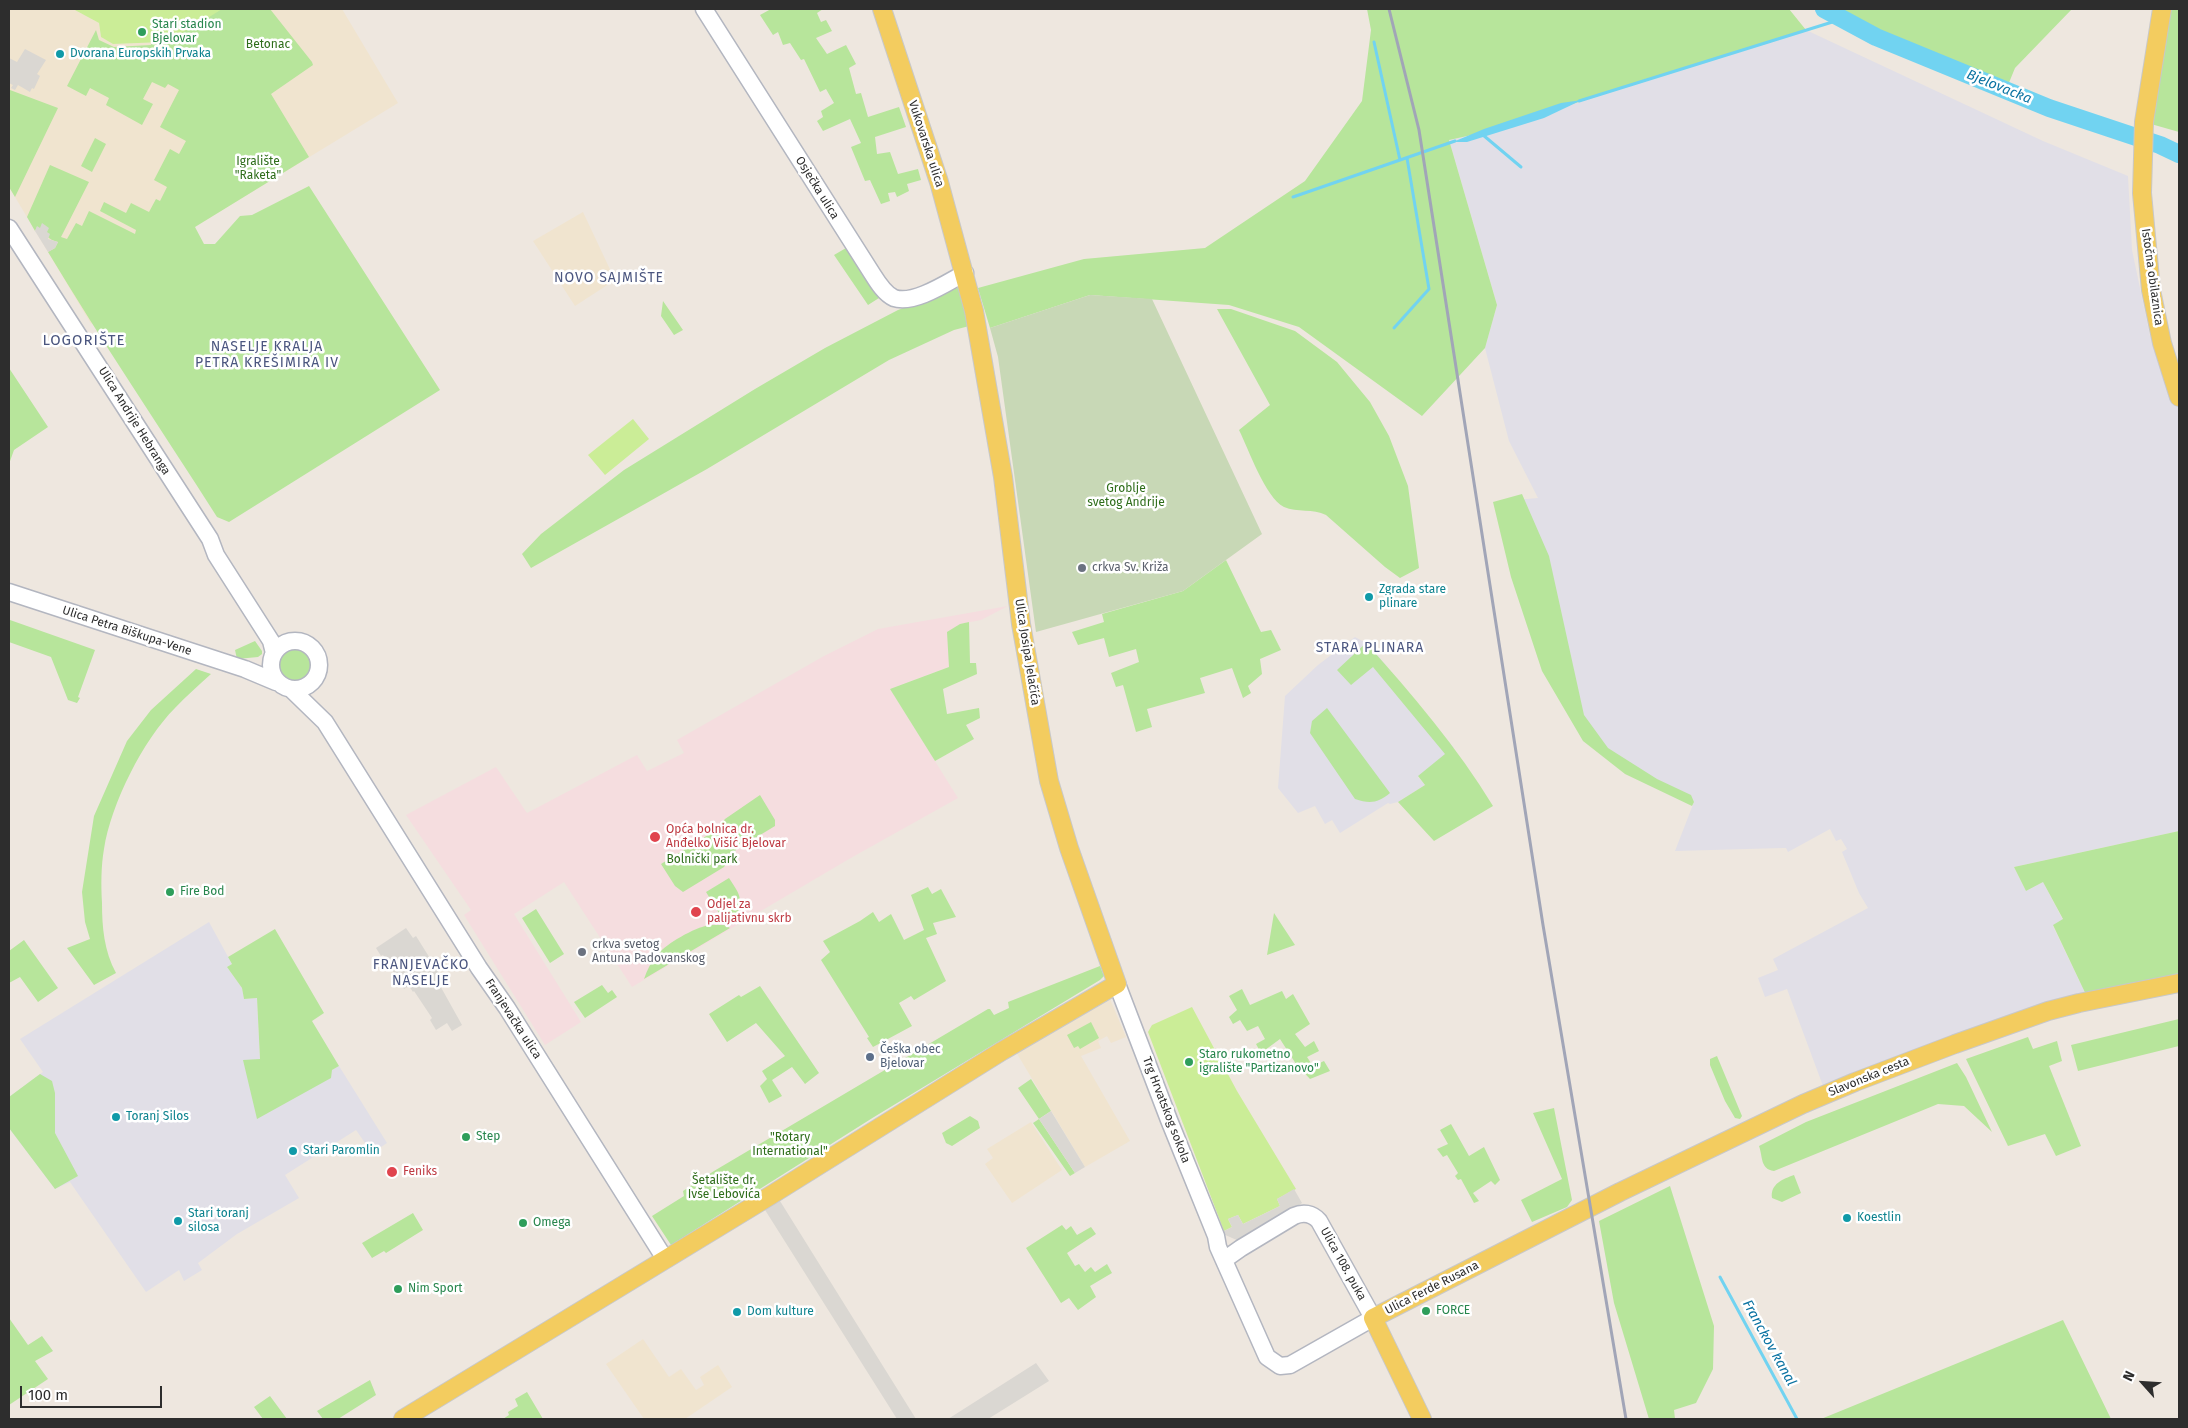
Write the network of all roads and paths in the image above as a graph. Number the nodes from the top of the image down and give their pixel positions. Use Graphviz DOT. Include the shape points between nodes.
graph roads {
  1 [pos="704,9"];
  2 [pos="882,9"];
  3 [pos="2162,9"];
  4 [pos="9,228"];
  5 [pos="966,277"];
  6 [pos="974,311"];
  7 [pos="2179,397"];
  8 [pos="210,539"];
  9 [pos="9,592"];
  10 [pos="291,641"];
  11 [pos="272,656"];
  12 [pos="245,669"];
  13 [pos="314,680"];
  14 [pos="276,682"];
  15 [pos="292,690"];
  16 [pos="325,722"];
  17 [pos="2179,983"];
  18 [pos="1117,984"];
  19 [pos="1575,1215"];
  20 [pos="1216,1236"];
  21 [pos="1240,1248"];
  22 [pos="665,1259"];
  23 [pos="1224,1260"];
  24 [pos="1370,1312"];
  25 [pos="1290,1365"];
  26 [pos="403,1419"];
  27 [pos="1422,1419"];
  1 -- 5 [label="main road, Osječka ulica" via="885,292 894,298 913,297"];
  2 -- 5 [label="main road, Vukovarska ulica" via="939,182"];
  3 -- 7 [label="main road, Istočna obilaznica" via="2144,122 2142,193 2151,290 2162,343"];
  4 -- 8 [label="main road, Ulica Andrije Hebranga"];
  5 -- 6 [label="main road, Vukovarska ulica"];
  6 -- 18 [label="main road, Ulica Josipa Jelačića" via="1002,477 1021,624 1049,781"];
  8 -- 10 [label="main road, Ulica Andrije Hebranga" via="221,548 271,625 280,636"];
  8 -- 11 [label="main road, Ulica Andrije Hebranga" via="216,555 271,641"];
  9 -- 12 [label="main road, Ulica Petra Biškupa-Vene"];
  10 -- 11 [label="main road" via="279,646"];
  10 -- 13 [label="main road" via="299,641 314,650 319,665"];
  11 -- 12 [label="main road" via="259,666"];
  11 -- 14 [label="main road" via="270,667"];
  12 -- 14 [label="main road, Ulica Petra Biškupa-Vene"];
  13 -- 15 [label="main road" via="308,686"];
  13 -- 16 [label="main road, Franjevačka ulica" via="313,690"];
  14 -- 15 [label="main road"];
  15 -- 16 [label="main road, Franjevačka ulica"];
  16 -- 22 [label="main road, Franjevačka ulica"];
  17 -- 19 [label="main road, Slavonska cesta" via="2048,1011 1854,1082"];
  18 -- 20 [label="main road, Trg Hrvatskog sokola"];
  18 -- 22 [label="main road" via="1002,1051"];
  19 -- 24 [label="main road, Ulica Ferde Rusana" via="1394,1307"];
  20 -- 21 [label="main road" via="1230,1247"];
  20 -- 23 [label="main road, Trg Hrvatskog sokola"];
  21 -- 23 [label="main road"];
  21 -- 24 [label="main road, Ulica 108. puka" via="1294,1216 1310,1214 1319,1221"];
  22 -- 26 [label="main road"];
  23 -- 25 [label="main road, Trg Hrvatskog sokola" via="1265,1353 1276,1365"];
  24 -- 25 [label="main road, Ulica Ferde Rusana"];
  24 -- 27 [label="main road"];
}
